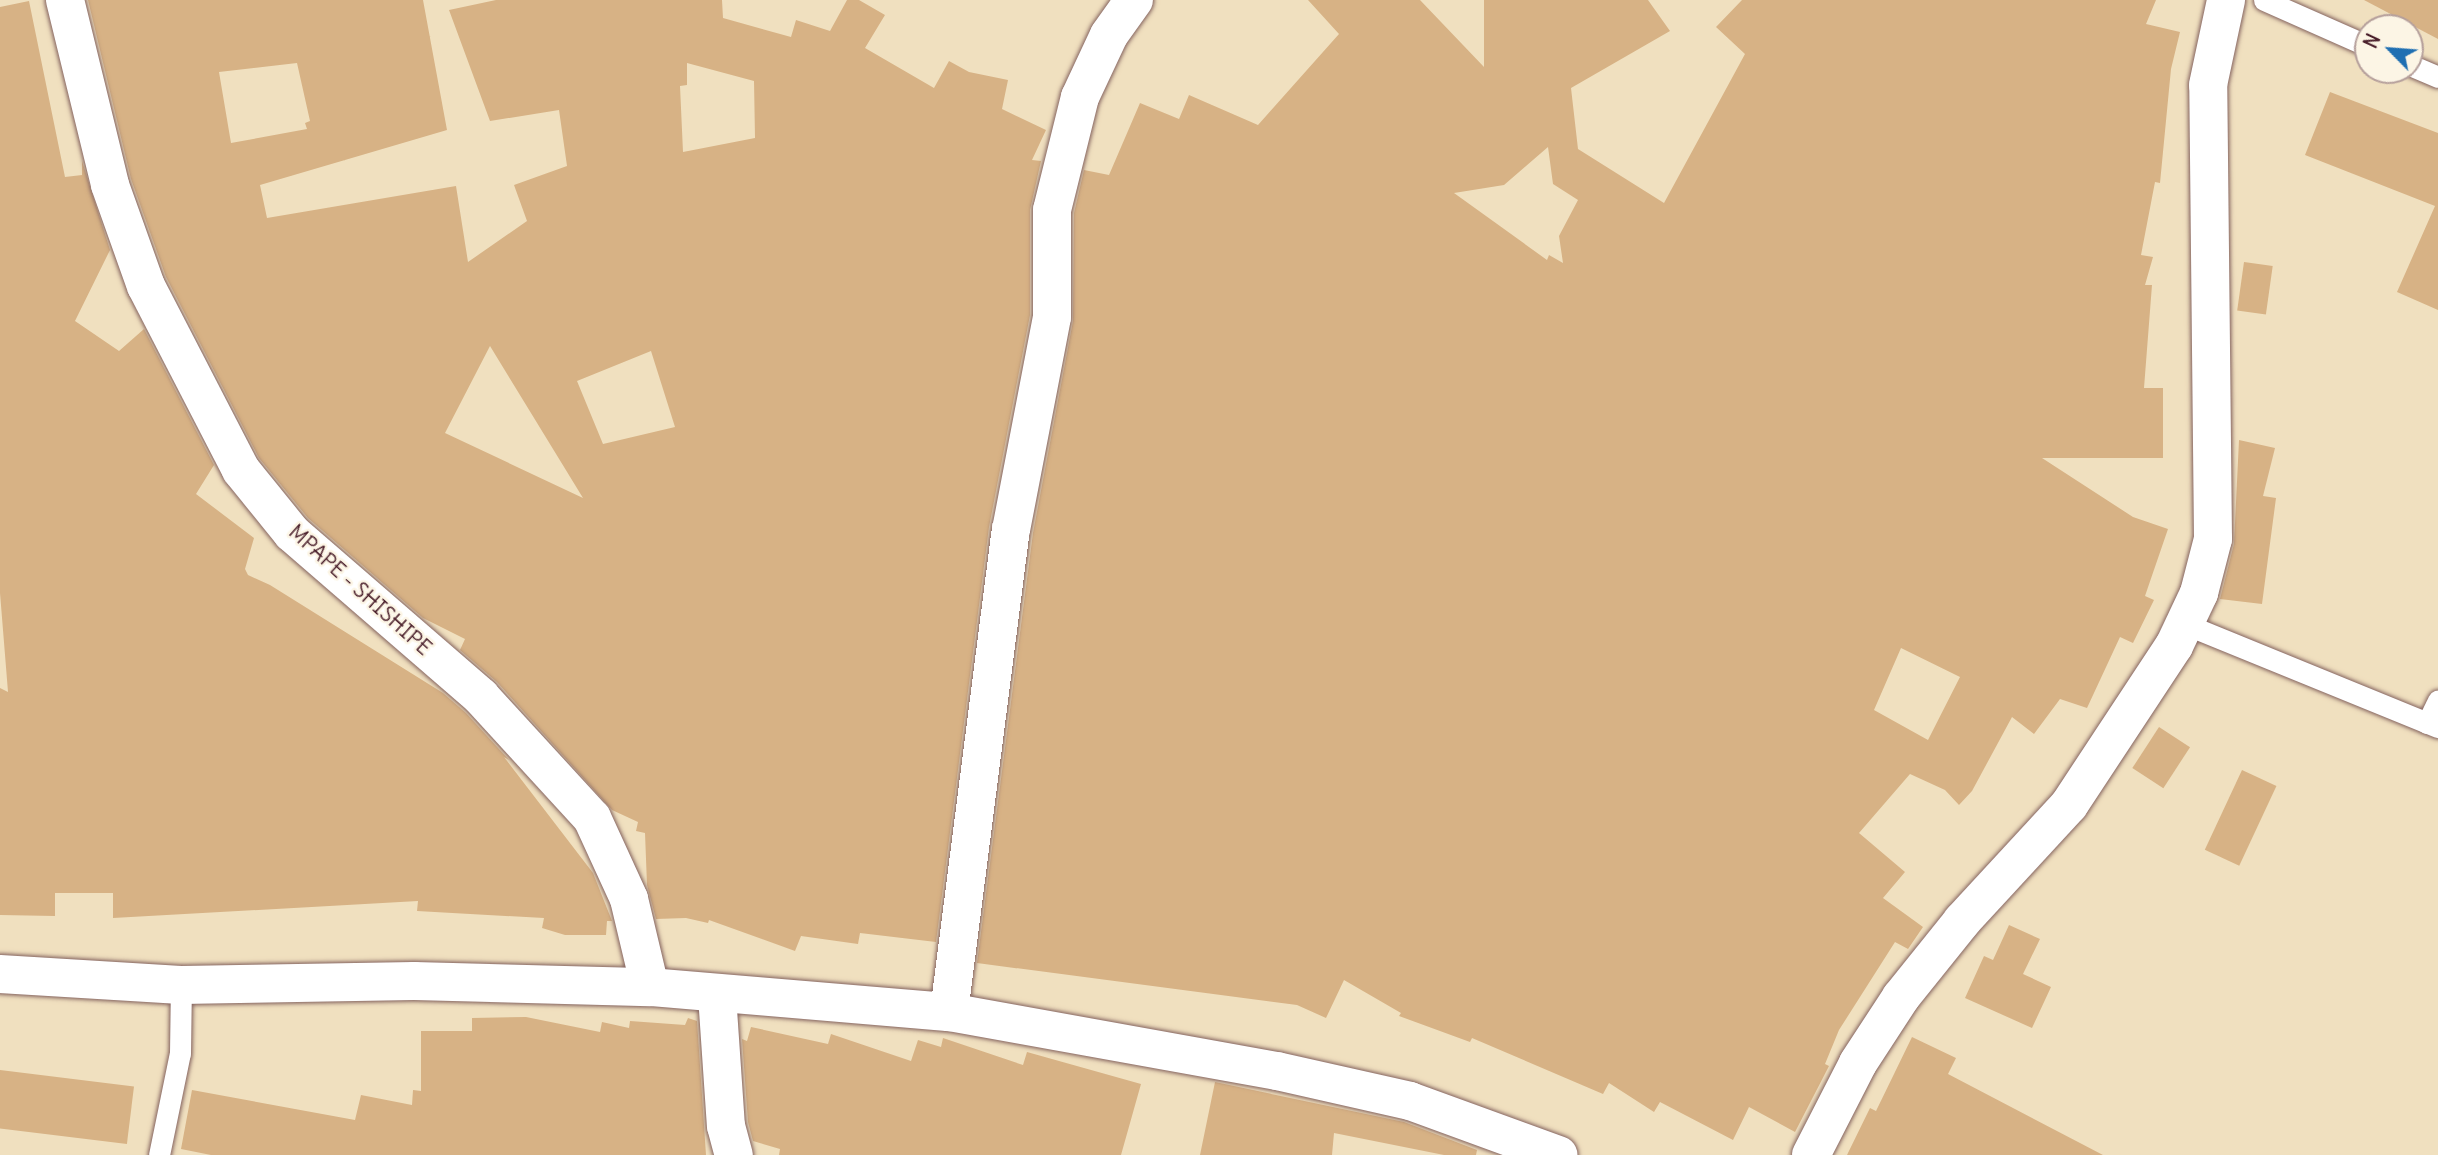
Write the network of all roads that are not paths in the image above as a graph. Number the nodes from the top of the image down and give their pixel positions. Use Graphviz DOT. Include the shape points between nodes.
graph roads {
  1 [pos="65,0"];
  2 [pos="1134,0"];
  3 [pos="2226,0"];
  4 [pos="2264,0"];
  5 [pos="2354,40"];
  6 [pos="2185,624"];
  7 [pos="2438,700"];
  8 [pos="2433,725"];
  9 [pos="0,974"];
  10 [pos="181,985"];
  11 [pos="650,987"];
  12 [pos="717,995"];
  13 [pos="949,1012"];
  14 [pos="159,1155"];
  15 [pos="734,1155"];
  16 [pos="1558,1155"];
  17 [pos="1811,1155"];
  1 -- 11 [label="street, MPAPE - SHISHIPE" via="110,185 146,286 241,470 292,533 481,697 592,818 629,899"];
  2 -- 13 [label="street" via="1108,35 1085,85 1052,210 1052,317 1010,530"];
  3 -- 6 [label="street" via="2208,85 2213,539 2199,593"];
  4 -- 5 [label="lane"];
  6 -- 8 [label="lane"];
  6 -- 17 [label="street" via="2132,716 2069,805 1962,921 1901,997 1858,1063"];
  7 -- 8 [label="lane"];
  9 -- 10 [label="street"];
  10 -- 11 [label="street" via="414,981"];
  10 -- 14 [label="lane" via="180,1053"];
  11 -- 12 [label="street"];
  12 -- 13 [label="street"];
  12 -- 15 [label="street" via="726,1126"];
  13 -- 16 [label="street" via="1277,1071 1410,1101"];
}
